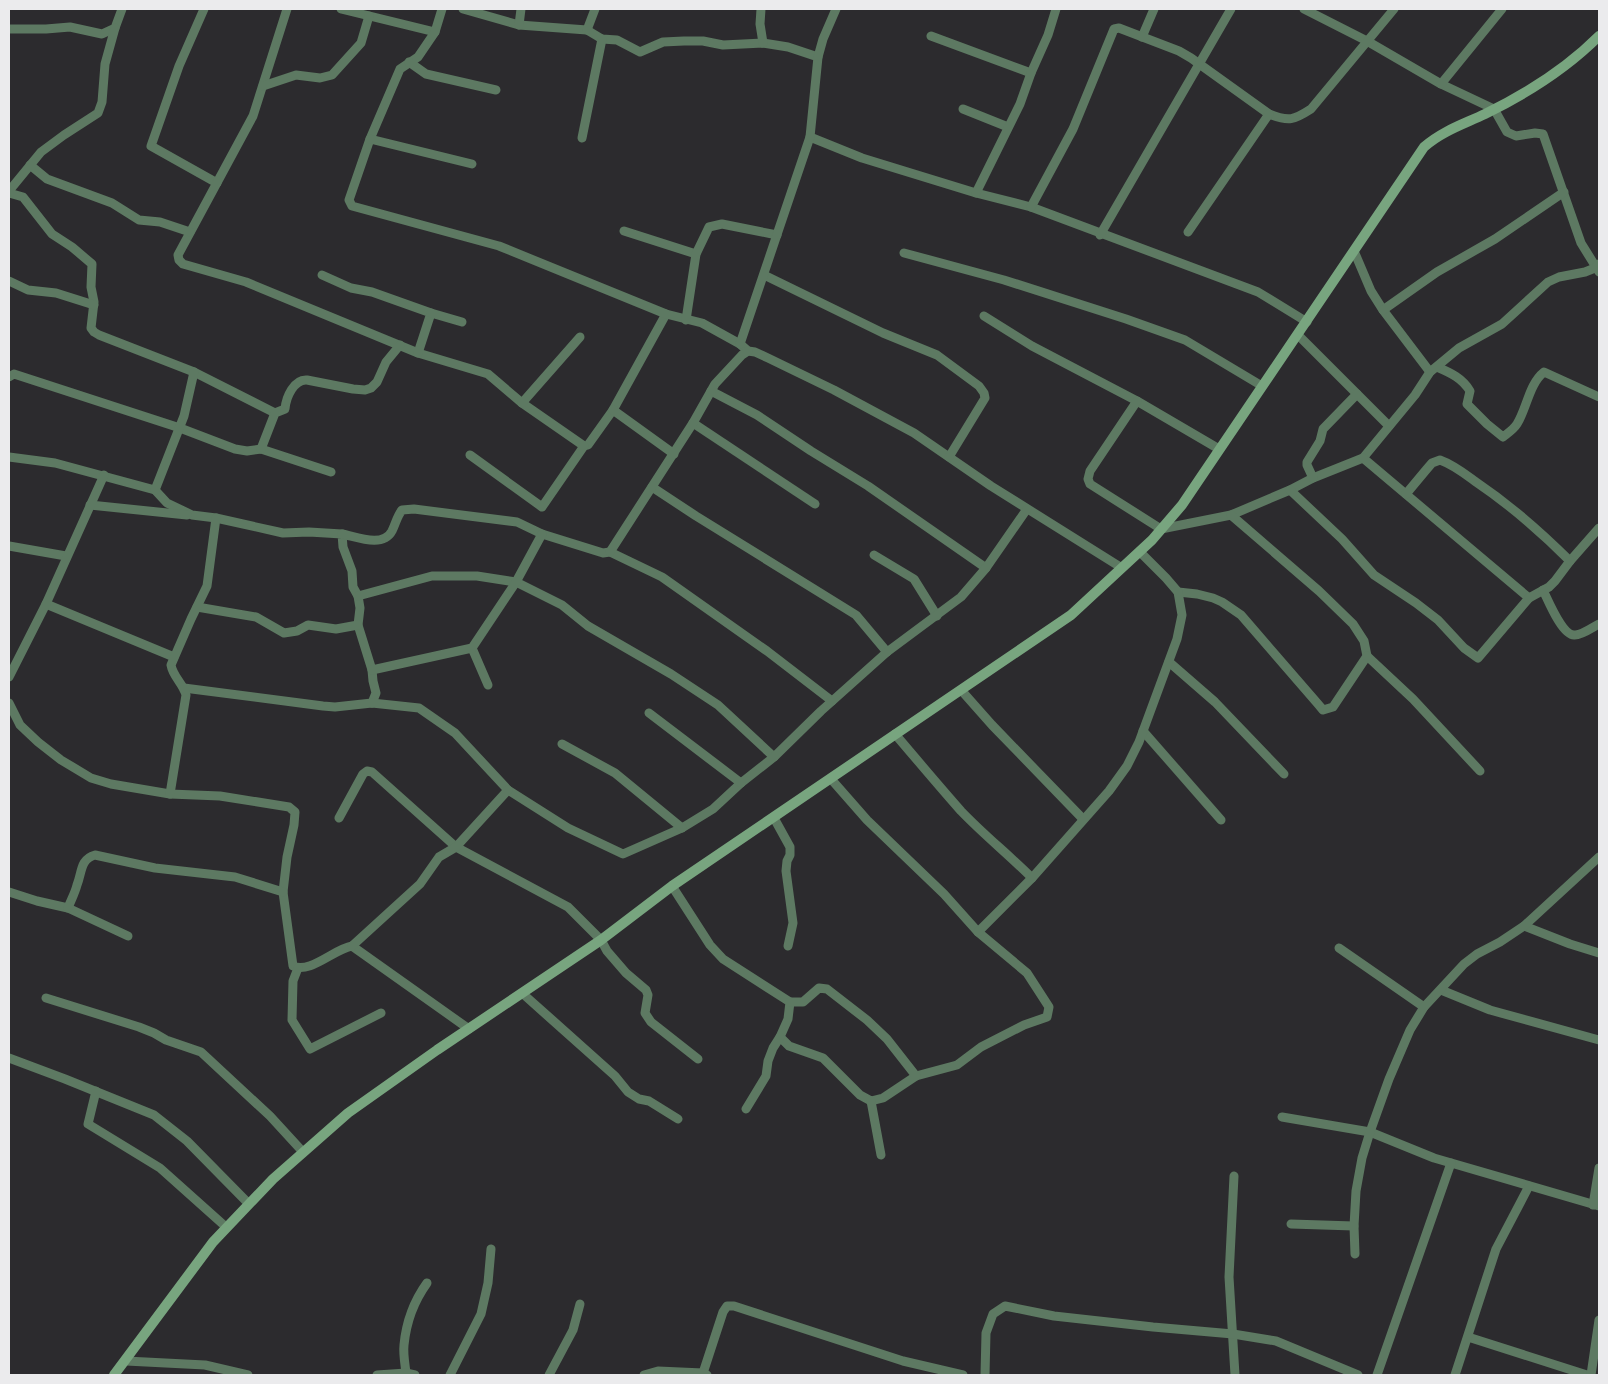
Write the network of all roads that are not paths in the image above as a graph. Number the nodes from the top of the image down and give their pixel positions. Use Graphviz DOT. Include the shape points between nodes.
graph roads {
  1 [pos="122,9"];
  2 [pos="204,9"];
  3 [pos="287,9"];
  4 [pos="341,9"];
  5 [pos="442,9"];
  6 [pos="463,9"];
  7 [pos="521,9"];
  8 [pos="595,9"];
  9 [pos="761,9"];
  10 [pos="836,9"];
  11 [pos="1056,9"];
  12 [pos="1154,9"];
  13 [pos="1231,9"];
  14 [pos="1304,9"];
  15 [pos="1394,9"];
  16 [pos="1502,9"];
  17 [pos="1319,13"];
  18 [pos="369,16"];
  19 [pos="519,25"];
  20 [pos="114,28"];
  21 [pos="9,30"];
  22 [pos="587,30"];
  23 [pos="435,32"];
  24 [pos="931,36"];
  25 [pos="1599,36"];
  26 [pos="1142,37"];
  27 [pos="602,39"];
  28 [pos="1367,40"];
  29 [pos="763,43"];
  30 [pos="818,57"];
  31 [pos="409,62"];
  32 [pos="1199,64"];
  33 [pos="1031,73"];
  34 [pos="1441,84"];
  35 [pos="263,86"];
  36 [pos="496,90"];
  37 [pos="963,109"];
  38 [pos="1494,109"];
  39 [pos="1269,114"];
  40 [pos="1008,127"];
  41 [pos="810,137"];
  42 [pos="582,138"];
  43 [pos="370,139"];
  44 [pos="472,164"];
  45 [pos="30,165"];
  46 [pos="216,183"];
  47 [pos="9,192"];
  48 [pos="1564,192"];
  49 [pos="976,193"];
  50 [pos="1031,207"];
  51 [pos="624,231"];
  52 [pos="190,232"];
  53 [pos="1188,232"];
  54 [pos="1100,234"];
  55 [pos="777,236"];
  56 [pos="1354,251"];
  57 [pos="904,253"];
  58 [pos="696,254"];
  59 [pos="1598,268"];
  60 [pos="322,275"];
  61 [pos="764,275"];
  62 [pos="9,281"];
  63 [pos="94,305"];
  64 [pos="1383,310"];
  65 [pos="431,313"];
  66 [pos="666,314"];
  67 [pos="984,316"];
  68 [pos="686,320"];
  69 [pos="462,322"];
  70 [pos="1307,322"];
  71 [pos="1298,335"];
  72 [pos="580,337"];
  73 [pos="740,344"];
  74 [pos="400,346"];
  75 [pos="748,351"];
  76 [pos="418,352"];
  77 [pos="1434,370"];
  78 [pos="194,372"];
  79 [pos="9,376"];
  80 [pos="1262,386"];
  81 [pos="711,391"];
  82 [pos="1357,394"];
  83 [pos="1599,397"];
  84 [pos="1136,402"];
  85 [pos="522,403"];
  86 [pos="613,410"];
  87 [pos="275,412"];
  88 [pos="693,423"];
  89 [pos="1389,426"];
  90 [pos="180,428"];
  91 [pos="584,446"];
  92 [pos="1219,449"];
  93 [pos="261,450"];
  94 [pos="674,454"];
  95 [pos="470,456"];
  96 [pos="9,457"];
  97 [pos="949,457"];
  98 [pos="1363,458"];
  99 [pos="331,472"];
  100 [pos="104,475"];
  101 [pos="1313,478"];
  102 [pos="652,487"];
  103 [pos="155,490"];
  104 [pos="1290,490"];
  105 [pos="1406,494"];
  106 [pos="815,504"];
  107 [pos="90,505"];
  108 [pos="1027,509"];
  109 [pos="192,515"];
  110 [pos="1231,515"];
  111 [pos="216,518"];
  112 [pos="1599,528"];
  113 [pos="1161,529"];
  114 [pos="342,534"];
  115 [pos="542,534"];
  116 [pos="9,546"];
  117 [pos="610,552"];
  118 [pos="1140,552"];
  119 [pos="874,554"];
  120 [pos="66,556"];
  121 [pos="1570,561"];
  122 [pos="986,568"];
  123 [pos="1122,568"];
  124 [pos="516,582"];
  125 [pos="1543,590"];
  126 [pos="1178,592"];
  127 [pos="358,596"];
  128 [pos="1529,598"];
  129 [pos="46,604"];
  130 [pos="197,607"];
  131 [pos="937,616"];
  132 [pos="1599,624"];
  133 [pos="358,625"];
  134 [pos="472,648"];
  135 [pos="887,652"];
  136 [pos="1367,656"];
  137 [pos="174,657"];
  138 [pos="1169,662"];
  139 [pos="372,670"];
  140 [pos="9,677"];
  141 [pos="488,686"];
  142 [pos="184,688"];
  143 [pos="961,690"];
  144 [pos="832,700"];
  145 [pos="9,703"];
  146 [pos="372,703"];
  147 [pos="649,713"];
  148 [pos="1143,731"];
  149 [pos="895,734"];
  150 [pos="562,744"];
  151 [pos="774,757"];
  152 [pos="1480,771"];
  153 [pos="1284,774"];
  154 [pos="831,779"];
  155 [pos="741,783"];
  156 [pos="508,790"];
  157 [pos="170,794"];
  158 [pos="339,818"];
  159 [pos="774,818"];
  160 [pos="1083,819"];
  161 [pos="1220,820"];
  162 [pos="682,828"];
  163 [pos="456,847"];
  164 [pos="1599,857"];
  165 [pos="1032,878"];
  166 [pos="672,886"];
  167 [pos="9,892"];
  168 [pos="283,892"];
  169 [pos="68,908"];
  170 [pos="1524,926"];
  171 [pos="978,932"];
  172 [pos="128,936"];
  173 [pos="601,940"];
  174 [pos="352,946"];
  175 [pos="788,946"];
  176 [pos="1339,948"];
  177 [pos="1599,952"];
  178 [pos="298,968"];
  179 [pos="1440,990"];
  180 [pos="522,993"];
  181 [pos="46,998"];
  182 [pos="790,1002"];
  183 [pos="1424,1008"];
  184 [pos="381,1013"];
  185 [pos="469,1029"];
  186 [pos="780,1037"];
  187 [pos="1599,1040"];
  188 [pos="9,1058"];
  189 [pos="698,1058"];
  190 [pos="916,1076"];
  191 [pos="96,1091"];
  192 [pos="871,1101"];
  193 [pos="746,1108"];
  194 [pos="1282,1117"];
  195 [pos="678,1119"];
  196 [pos="1370,1132"];
  197 [pos="303,1152"];
  198 [pos="881,1155"];
  199 [pos="1451,1163"];
  200 [pos="1599,1168"];
  201 [pos="1234,1176"];
  202 [pos="1529,1186"];
  203 [pos="248,1203"];
  204 [pos="1596,1206"];
  205 [pos="1291,1224"];
  206 [pos="1354,1226"];
  207 [pos="226,1227"];
  208 [pos="491,1249"];
  209 [pos="1355,1254"];
  210 [pos="427,1284"];
  211 [pos="580,1304"];
  212 [pos="1599,1324"];
  213 [pos="1232,1334"];
  214 [pos="1468,1338"];
  215 [pos="126,1360"];
  216 [pos="410,1374"];
  217 [pos="705,1374"];
  218 [pos="114,1375"];
  219 [pos="248,1375"];
  220 [pos="377,1375"];
  221 [pos="450,1375"];
  222 [pos="549,1375"];
  223 [pos="644,1375"];
  224 [pos="963,1375"];
  225 [pos="985,1375"];
  226 [pos="1235,1375"];
  227 [pos="1358,1375"];
  228 [pos="1377,1375"];
  229 [pos="1455,1375"];
  230 [pos="1586,1375"];
  231 [pos="1591,1375"];
  1 -- 20 [label="street"];
  2 -- 46 [label="street" via="179,66 151,146"];
  3 -- 35 [label="street"];
  4 -- 18 [label="street"];
  5 -- 23 [label="street"];
  6 -- 19 [label="street"];
  7 -- 19 [label="street"];
  8 -- 22 [label="street"];
  9 -- 29 [label="street"];
  10 -- 30 [label="street" via="822,39"];
  11 -- 33 [label="street"];
  12 -- 26 [label="street"];
  13 -- 32 [label="street"];
  14 -- 17 [label="street"];
  15 -- 28 [label="street"];
  16 -- 34 [label="street"];
  17 -- 28 [label="street"];
  18 -- 23 [label="street"];
  18 -- 35 [label="street" via="361,42 332,74 320,78 296,75"];
  19 -- 22 [label="street"];
  20 -- 21 [label="street" via="102,34 70,27"];
  20 -- 45 [label="street" via="104,64 102,102 98,113 40,152"];
  22 -- 27 [label="street"];
  23 -- 31 [label="street" via="418,57"];
  24 -- 33 [label="street"];
  25 -- 38 [label="street" via="1557,71"];
  26 -- 32 [label="street" via="1179,51"];
  26 -- 50 [label="street" via="1114,29 1073,129"];
  27 -- 29 [label="street" via="617,40 640,52 663,42"];
  27 -- 42 [label="street"];
  28 -- 34 [label="street"];
  28 -- 39 [label="street" via="1311,109 1296,119"];
  29 -- 30 [label="street"];
  30 -- 41 [label="street"];
  31 -- 36 [label="street" via="426,74"];
  31 -- 43 [label="street" via="400,69"];
  32 -- 39 [label="street"];
  32 -- 54 [label="street"];
  33 -- 40 [label="street"];
  34 -- 38 [label="street"];
  35 -- 46 [label="street" via="253,116"];
  37 -- 40 [label="street"];
  38 -- 48 [label="street" via="1508,132 1516,136 1542,134"];
  38 -- 56 [label="street" via="1436,137 1424,147"];
  39 -- 53 [label="street"];
  40 -- 49 [label="street"];
  41 -- 49 [label="street" via="862,158"];
  41 -- 55 [label="street"];
  43 -- 44 [label="street"];
  43 -- 66 [label="street" via="349,200 352,206 500,246"];
  45 -- 47 [label="street"];
  45 -- 52 [label="street" via="47,179 112,203 139,220 160,222"];
  46 -- 52 [label="street"];
  47 -- 63 [label="street" via="23,197 52,234 92,264"];
  48 -- 59 [label="street" via="1581,243"];
  48 -- 64 [label="street"];
  49 -- 50 [label="street"];
  50 -- 54 [label="street"];
  51 -- 58 [label="street"];
  52 -- 74 [label="street" via="178,255 183,264 246,282"];
  54 -- 70 [label="street" via="1258,292"];
  55 -- 58 [label="street" via="722,224 709,227"];
  55 -- 61 [label="street"];
  56 -- 64 [label="street"];
  56 -- 70 [label="street"];
  57 -- 80 [label="street" via="1040,291 1185,340"];
  58 -- 68 [label="street"];
  59 -- 77 [label="street" via="1559,276 1548,282 1502,324 1459,348"];
  60 -- 65 [label="street" via="351,288"];
  61 -- 73 [label="street"];
  61 -- 97 [label="street" via="883,333 937,355 979,386 984,398"];
  62 -- 63 [label="street" via="28,290 56,293"];
  63 -- 78 [label="street" via="91,328 99,336"];
  64 -- 77 [label="street"];
  65 -- 69 [label="street"];
  65 -- 76 [label="street"];
  66 -- 68 [label="street"];
  66 -- 86 [label="street"];
  67 -- 84 [label="street"];
  68 -- 73 [label="street" via="702,323"];
  70 -- 71 [label="street"];
  71 -- 80 [label="street"];
  71 -- 82 [label="street"];
  72 -- 85 [label="street"];
  73 -- 75 [label="street"];
  74 -- 76 [label="street"];
  74 -- 87 [label="street" via="371,388 354,389 302,380 297,382 286,400 285,408"];
  75 -- 81 [label="street"];
  75 -- 97 [label="street" via="834,390 914,433"];
  76 -- 85 [label="street" via="488,374"];
  77 -- 83 [label="street" via="1454,375 1465,383 1470,391 1467,404 1504,438 1517,425 1533,388 1544,372"];
  77 -- 89 [label="street"];
  78 -- 87 [label="street"];
  78 -- 90 [label="street"];
  79 -- 90 [label="street" via="14,374"];
  80 -- 92 [label="street"];
  81 -- 88 [label="street"];
  81 -- 122 [label="street" via="757,415 868,486"];
  82 -- 89 [label="street"];
  82 -- 101 [label="street" via="1324,429 1307,462"];
  84 -- 92 [label="street"];
  84 -- 113 [label="street" via="1088,478 1090,484"];
  85 -- 91 [label="street"];
  86 -- 91 [label="street"];
  86 -- 94 [label="street"];
  87 -- 93 [label="street"];
  88 -- 94 [label="street"];
  88 -- 106 [label="street"];
  89 -- 98 [label="street"];
  90 -- 93 [label="street" via="235,448"];
  90 -- 103 [label="street"];
  91 -- 95 [label="street" via="542,507"];
  92 -- 113 [label="street"];
  93 -- 99 [label="street"];
  94 -- 102 [label="street"];
  96 -- 100 [label="street" via="56,463"];
  97 -- 108 [label="street"];
  98 -- 101 [label="street"];
  98 -- 105 [label="street"];
  100 -- 103 [label="street"];
  100 -- 107 [label="street"];
  101 -- 104 [label="street"];
  102 -- 117 [label="street"];
  102 -- 135 [label="street" via="856,615"];
  103 -- 109 [label="street" via="167,502"];
  104 -- 110 [label="street"];
  104 -- 128 [label="street" via="1374,575 1438,620 1478,658"];
  105 -- 121 [label="street" via="1432,463 1440,460 1450,464 1509,506"];
  105 -- 128 [label="street"];
  107 -- 109 [label="street"];
  107 -- 120 [label="street"];
  108 -- 122 [label="street"];
  108 -- 123 [label="street"];
  109 -- 111 [label="street"];
  110 -- 113 [label="street"];
  110 -- 136 [label="street" via="1352,624 1364,641"];
  111 -- 114 [label="street" via="283,533"];
  111 -- 130 [label="street" via="207,586"];
  112 -- 121 [label="street"];
  113 -- 118 [label="street"];
  114 -- 115 [label="street" via="377,541 385,539 402,510 414,510 517,522"];
  114 -- 127 [label="street" via="353,587"];
  115 -- 117 [label="street" via="603,553"];
  115 -- 124 [label="street"];
  116 -- 120 [label="street"];
  117 -- 144 [label="street" via="662,577"];
  118 -- 123 [label="street"];
  118 -- 126 [label="street"];
  119 -- 131 [label="street" via="914,579"];
  120 -- 129 [label="street"];
  121 -- 125 [label="street" via="1555,581"];
  122 -- 131 [label="street" via="961,597"];
  123 -- 143 [label="street" via="1071,616"];
  124 -- 127 [label="street" via="477,576 432,576"];
  124 -- 134 [label="street"];
  124 -- 151 [label="street" via="556,602 588,626 718,705"];
  125 -- 128 [label="street"];
  125 -- 132 [label="street" via="1556,618 1569,634 1573,636"];
  126 -- 136 [label="street" via="1213,598 1242,615 1323,710 1333,707"];
  126 -- 138 [label="street" via="1181,623"];
  127 -- 133 [label="street"];
  129 -- 137 [label="street"];
  129 -- 140 [label="street"];
  130 -- 133 [label="street" via="256,617 284,633 298,631 308,625 336,629"];
  130 -- 137 [label="street"];
  131 -- 135 [label="street"];
  133 -- 139 [label="street"];
  134 -- 139 [label="street"];
  134 -- 141 [label="street"];
  135 -- 144 [label="street"];
  136 -- 152 [label="street" via="1413,699"];
  137 -- 142 [label="street" via="173,673"];
  138 -- 148 [label="street"];
  138 -- 153 [label="street" via="1215,702"];
  139 -- 146 [label="street" via="376,693"];
  142 -- 146 [label="street" via="335,707"];
  142 -- 157 [label="street" via="186,695"];
  143 -- 149 [label="street"];
  143 -- 160 [label="street"];
  144 -- 151 [label="street"];
  145 -- 157 [label="street" via="20,726 61,760 91,778"];
  146 -- 156 [label="street" via="419,708 432,716 455,733"];
  147 -- 155 [label="street"];
  148 -- 160 [label="street" via="1127,766"];
  148 -- 161 [label="street"];
  149 -- 154 [label="street"];
  149 -- 165 [label="street" via="961,811"];
  150 -- 162 [label="street" via="615,773"];
  151 -- 155 [label="street"];
  154 -- 159 [label="street"];
  154 -- 171 [label="street"];
  155 -- 162 [label="street" via="713,809"];
  156 -- 162 [label="street" via="568,828 623,854"];
  156 -- 163 [label="street"];
  157 -- 168 [label="street" via="220,796 289,808 295,812"];
  158 -- 163 [label="street" via="363,774 368,771"];
  159 -- 166 [label="street"];
  159 -- 175 [label="street" via="790,847 786,871 793,923"];
  160 -- 165 [label="street"];
  163 -- 173 [label="street" via="568,907"];
  163 -- 174 [label="street" via="439,857 420,884"];
  164 -- 170 [label="street"];
  165 -- 171 [label="street"];
  166 -- 173 [label="street"];
  166 -- 182 [label="street" via="723,959"];
  167 -- 169 [label="street"];
  168 -- 169 [label="street" via="235,877 155,868 94,855 86,859 82,867"];
  168 -- 178 [label="street" via="291,961"];
  169 -- 172 [label="street"];
  170 -- 177 [label="street"];
  170 -- 179 [label="street" via="1477,954"];
  171 -- 190 [label="street" via="1027,973 1049,1007 1047,1017 1024,1025 958,1065"];
  173 -- 180 [label="street"];
  173 -- 189 [label="street" via="626,973 646,990 645,1013 651,1022"];
  174 -- 178 [label="street" via="344,947 306,968"];
  174 -- 185 [label="street"];
  176 -- 183 [label="street"];
  178 -- 184 [label="street" via="292,1020 310,1049"];
  179 -- 183 [label="street"];
  179 -- 187 [label="street" via="1490,1010"];
  180 -- 185 [label="street"];
  180 -- 195 [label="street" via="615,1076 628,1092"];
  181 -- 197 [label="street" via="139,1027 200,1052 270,1116"];
  182 -- 186 [label="street" via="788,1019"];
  182 -- 190 [label="street" via="803,1002 819,988 827,989 880,1033"];
  183 -- 196 [label="street" via="1400,1050"];
  185 -- 197 [label="street" via="348,1113"];
  186 -- 192 [label="street" via="789,1046 822,1058 860,1095"];
  186 -- 193 [label="street" via="768,1061 766,1076"];
  188 -- 191 [label="street"];
  190 -- 192 [label="street" via="883,1098"];
  191 -- 203 [label="street" via="154,1115 187,1141"];
  191 -- 207 [label="street" via="88,1124 160,1168"];
  192 -- 198 [label="street"];
  194 -- 196 [label="street"];
  196 -- 199 [label="street"];
  196 -- 206 [label="street" via="1356,1191"];
  197 -- 203 [label="street"];
  199 -- 202 [label="street"];
  199 -- 228 [label="street"];
  200 -- 204 [label="street"];
  201 -- 213 [label="street" via="1229,1278"];
  202 -- 204 [label="street"];
  202 -- 214 [label="street" via="1496,1249"];
  203 -- 207 [label="street"];
  205 -- 206 [label="street"];
  206 -- 209 [label="street"];
  207 -- 215 [label="street"];
  208 -- 221 [label="street" via="481,1314"];
  210 -- 216 [label="street" via="412,1310 403,1347"];
  211 -- 222 [label="street" via="573,1330"];
  212 -- 231 [label="street"];
  213 -- 225 [label="street" via="1054,1316 1005,1306 993,1314 986,1333"];
  213 -- 226 [label="street"];
  213 -- 227 [label="street" via="1276,1341"];
  214 -- 229 [label="street"];
  214 -- 230 [label="street"];
  215 -- 218 [label="street"];
  215 -- 219 [label="street" via="205,1365"];
  216 -- 220 [label="street"];
  217 -- 223 [label="street" via="658,1371"];
  217 -- 224 [label="street" via="723,1312 727,1306 734,1306 903,1361"];
}
